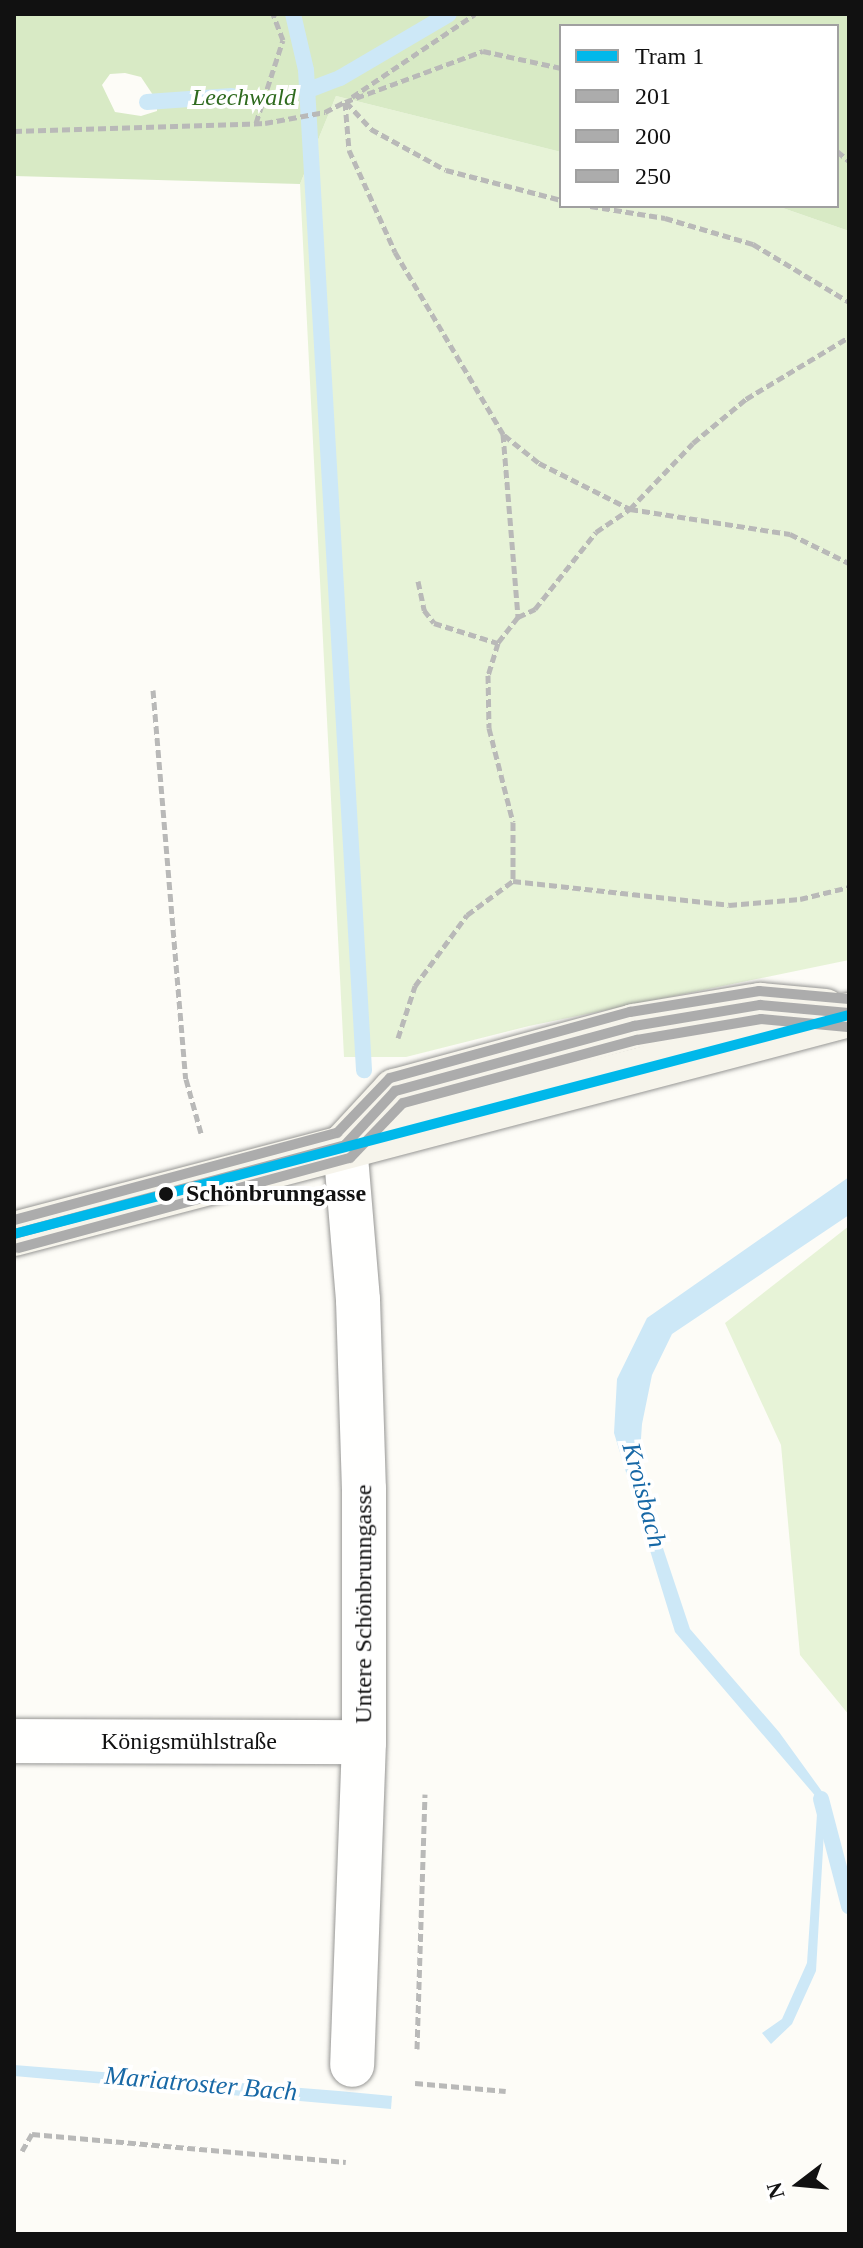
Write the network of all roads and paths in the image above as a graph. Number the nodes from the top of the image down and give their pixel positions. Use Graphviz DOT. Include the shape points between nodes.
graph roads {
  1 [pos="273,14"];
  2 [pos="475,14"];
  3 [pos="559,68"];
  4 [pos="345,102"];
  5 [pos="256,123"];
  6 [pos="14,131"];
  7 [pos="559,199"];
  8 [pos="602,208"];
  9 [pos="849,302"];
  10 [pos="849,337"];
  11 [pos="503,434"];
  12 [pos="630,509"];
  13 [pos="849,563"];
  14 [pos="418,581"];
  15 [pos="518,617"];
  16 [pos="498,643"];
  17 [pos="153,690"];
  18 [pos="513,881"];
  19 [pos="849,887"];
  20 [pos="849,1014"];
  21 [pos="397,1044"];
  22 [pos="345,1145"];
  23 [pos="214,1180"];
  24 [pos="14,1234"];
  25 [pos="14,1741"];
  26 [pos="364,1742"];
  27 [pos="425,1794"];
  28 [pos="417,2049"];
  29 [pos="352,2065"];
  30 [pos="415,2083"];
  31 [pos="506,2091"];
  32 [pos="22,2151"];
  33 [pos="346,2162"];
  1 -- 5 [label="path" via="283,40"];
  2 -- 4 [label="path"];
  3 -- 4 [label="path" via="483,51"];
  4 -- 5 [label="path" via="325,112"];
  4 -- 7 [label="path" via="371,129 446,170"];
  4 -- 11 [label="path" via="349,150 395,252"];
  5 -- 6 [label="path"];
  8 -- 9 [label="path" via="665,218 753,244"];
  10 -- 12 [label="path" via="746,399 693,443"];
  11 -- 12 [label="path" via="539,463"];
  11 -- 15 [label="path"];
  12 -- 13 [label="path" via="790,534"];
  12 -- 15 [label="path" via="596,532 535,609"];
  14 -- 16 [label="path" via="424,610 434,623"];
  15 -- 16 [label="path"];
  16 -- 18 [label="path" via="488,675 489,728 513,822"];
  17 -- 23 [label="path" via="186,1079"];
  18 -- 19 [label="path" via="729,905 800,899"];
  18 -- 21 [label="path" via="467,915 415,986"];
  20 -- 22 [label="main road" via="760,1005 634,1026 395,1091"];
  22 -- 23 [label="main road"];
  22 -- 26 [label="street, Untere Schönbrunngasse" via="358,1300"];
  23 -- 24 [label="main road"];
  25 -- 26 [label="street, Königsmühlstraße"];
  26 -- 29 [label="street, Untere Schönbrunngasse"];
  27 -- 28 [label="path"];
  30 -- 31 [label="path"];
  32 -- 33 [label="path" via="32,2134"];
}
